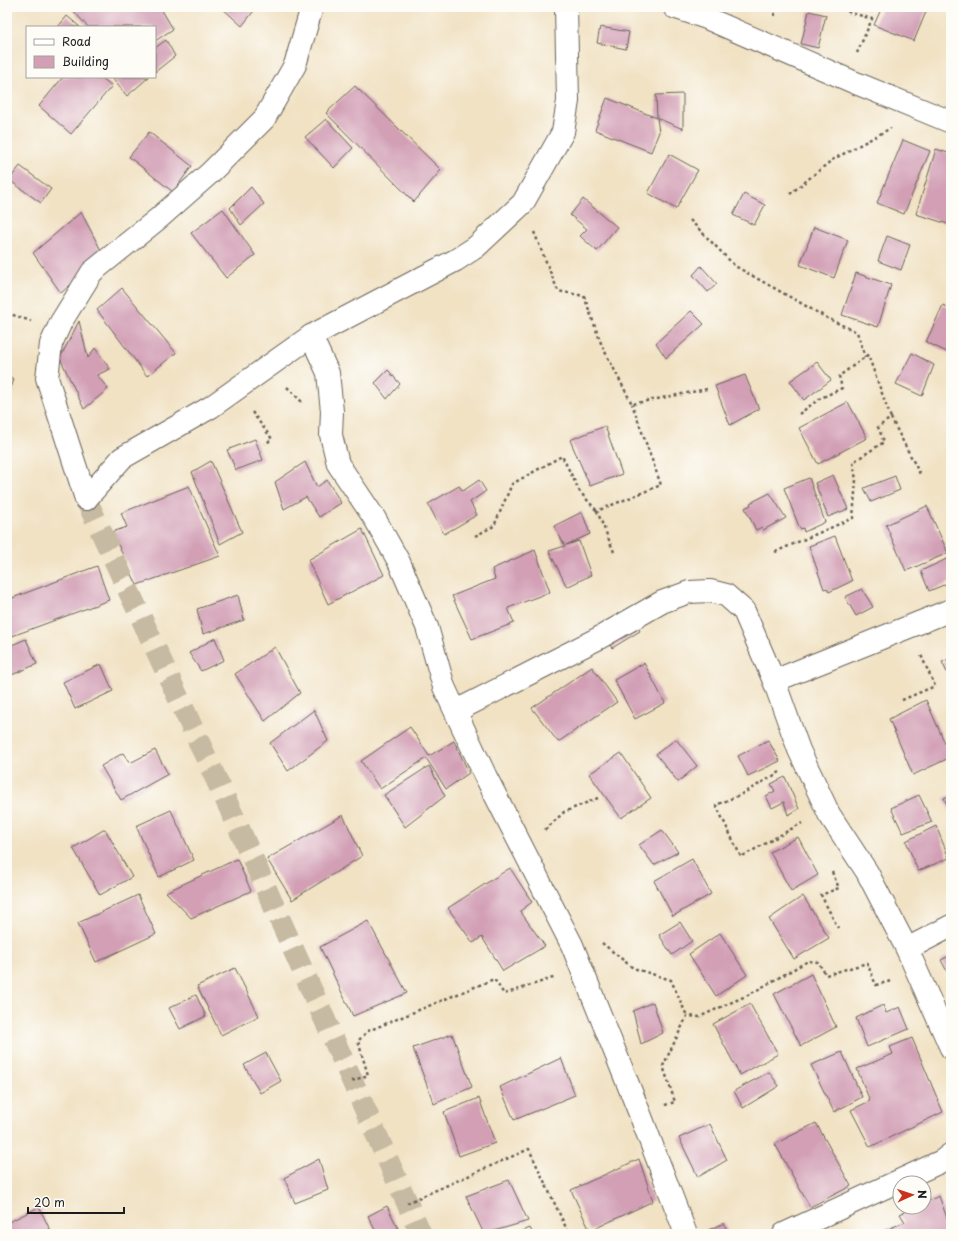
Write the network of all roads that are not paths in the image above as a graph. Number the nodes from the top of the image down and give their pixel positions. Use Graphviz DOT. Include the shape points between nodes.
graph roads {
  1 [pos="312,7"];
  2 [pos="566,7"];
  3 [pos="674,7"];
  4 [pos="951,122"];
  5 [pos="311,336"];
  6 [pos="951,610"];
  7 [pos="774,681"];
  8 [pos="456,710"];
  9 [pos="951,926"];
  10 [pos="907,949"];
  11 [pos="951,1048"];
  12 [pos="951,1154"];
  13 [pos="686,1234"];
  14 [pos="784,1234"];
  1 -- 5 [label="street" via="294,65 264,120 210,173 92,272 61,322 51,344 47,378 86,499 122,458 211,407"];
  2 -- 5 [label="street" via="568,101 563,132 523,203 476,247 456,260"];
  3 -- 4 [label="street" via="704,17"];
  5 -- 8 [label="street" via="328,373 332,411 331,434 338,464 375,519 399,562 427,627 444,687"];
  6 -- 7 [label="street"];
  7 -- 8 [label="street" via="744,611 726,595 710,591 689,592 662,602 599,638"];
  7 -- 10 [label="street" via="800,750 829,814 867,872"];
  8 -- 13 [label="street" via="486,777 572,945"];
  9 -- 10 [label="street"];
  10 -- 11 [label="street"];
  12 -- 14 [label="street" via="942,1161"];
}
